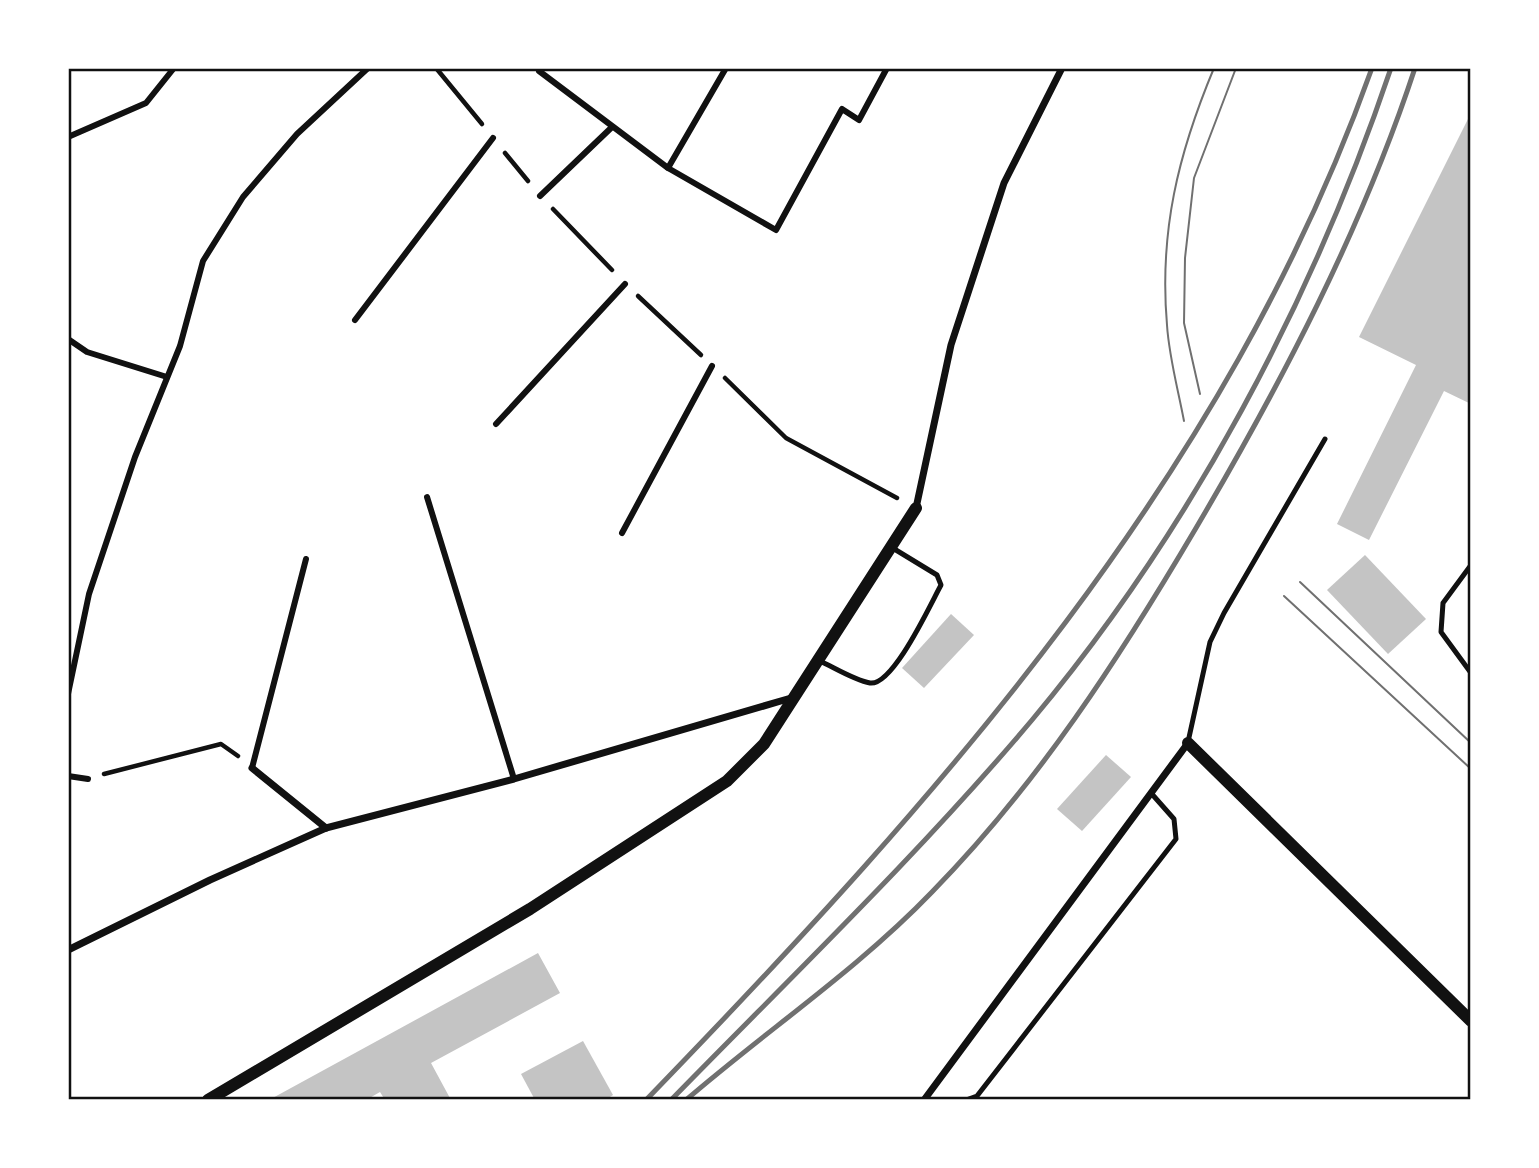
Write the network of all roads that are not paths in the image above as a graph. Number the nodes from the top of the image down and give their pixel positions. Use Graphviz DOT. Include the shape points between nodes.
graph roads {
  1 [pos="174,68"];
  2 [pos="368,68"];
  3 [pos="541,68"];
  4 [pos="726,68"];
  5 [pos="887,68"];
  6 [pos="1062,68"];
  7 [pos="611,128"];
  8 [pos="68,137"];
  9 [pos="494,138"];
  10 [pos="668,168"];
  11 [pos="540,196"];
  12 [pos="625,284"];
  13 [pos="355,320"];
  14 [pos="68,339"];
  15 [pos="712,366"];
  16 [pos="167,377"];
  17 [pos="496,424"];
  18 [pos="1325,439"];
  19 [pos="427,497"];
  20 [pos="916,508"];
  21 [pos="622,533"];
  22 [pos="891,547"];
  23 [pos="306,559"];
  24 [pos="1471,565"];
  25 [pos="817,660"];
  26 [pos="1471,673"];
  27 [pos="68,694"];
  28 [pos="792,698"];
  29 [pos="1188,743"];
  30 [pos="252,768"];
  31 [pos="68,776"];
  32 [pos="88,779"];
  33 [pos="514,779"];
  34 [pos="1151,793"];
  35 [pos="326,828"];
  36 [pos="68,950"];
  37 [pos="1471,1021"];
  38 [pos="208,1100"];
  39 [pos="924,1100"];
  40 [pos="966,1100"];
  1 -- 8 [label="street" via="146,103"];
  2 -- 16 [label="street" via="297,134 243,197 203,261"];
  3 -- 7 [label="street" via="539,71"];
  4 -- 10 [label="street"];
  5 -- 10 [label="street" via="859,120 842,109 776,230"];
  6 -- 20 [label="street" via="1004,183 951,345"];
  7 -- 10 [label="street"];
  7 -- 11 [label="street"];
  9 -- 13 [label="street"];
  12 -- 17 [label="street"];
  14 -- 16 [label="street" via="87,352"];
  15 -- 21 [label="street"];
  16 -- 27 [label="street" via="89,594"];
  18 -- 29 [label="lane" via="1210,642"];
  19 -- 33 [label="street"];
  20 -- 22 [label="street"];
  22 -- 25 [label="street"];
  22 -- 25 [label="lane" via="937,575 941,585 894,670 870,683"];
  23 -- 30 [label="street"];
  24 -- 26 [label="lane" via="1443,603 1441,632"];
  25 -- 28 [label="street"];
  28 -- 33 [label="street"];
  28 -- 38 [label="street" via="764,744 727,781 530,909"];
  29 -- 34 [label="street"];
  29 -- 37 [label="street"];
  30 -- 35 [label="street"];
  31 -- 32 [label="street"];
  33 -- 35 [label="street"];
  34 -- 39 [label="street"];
  34 -- 40 [label="lane" via="1174,820 1176,839 977,1096"];
  35 -- 36 [label="street"];
}
